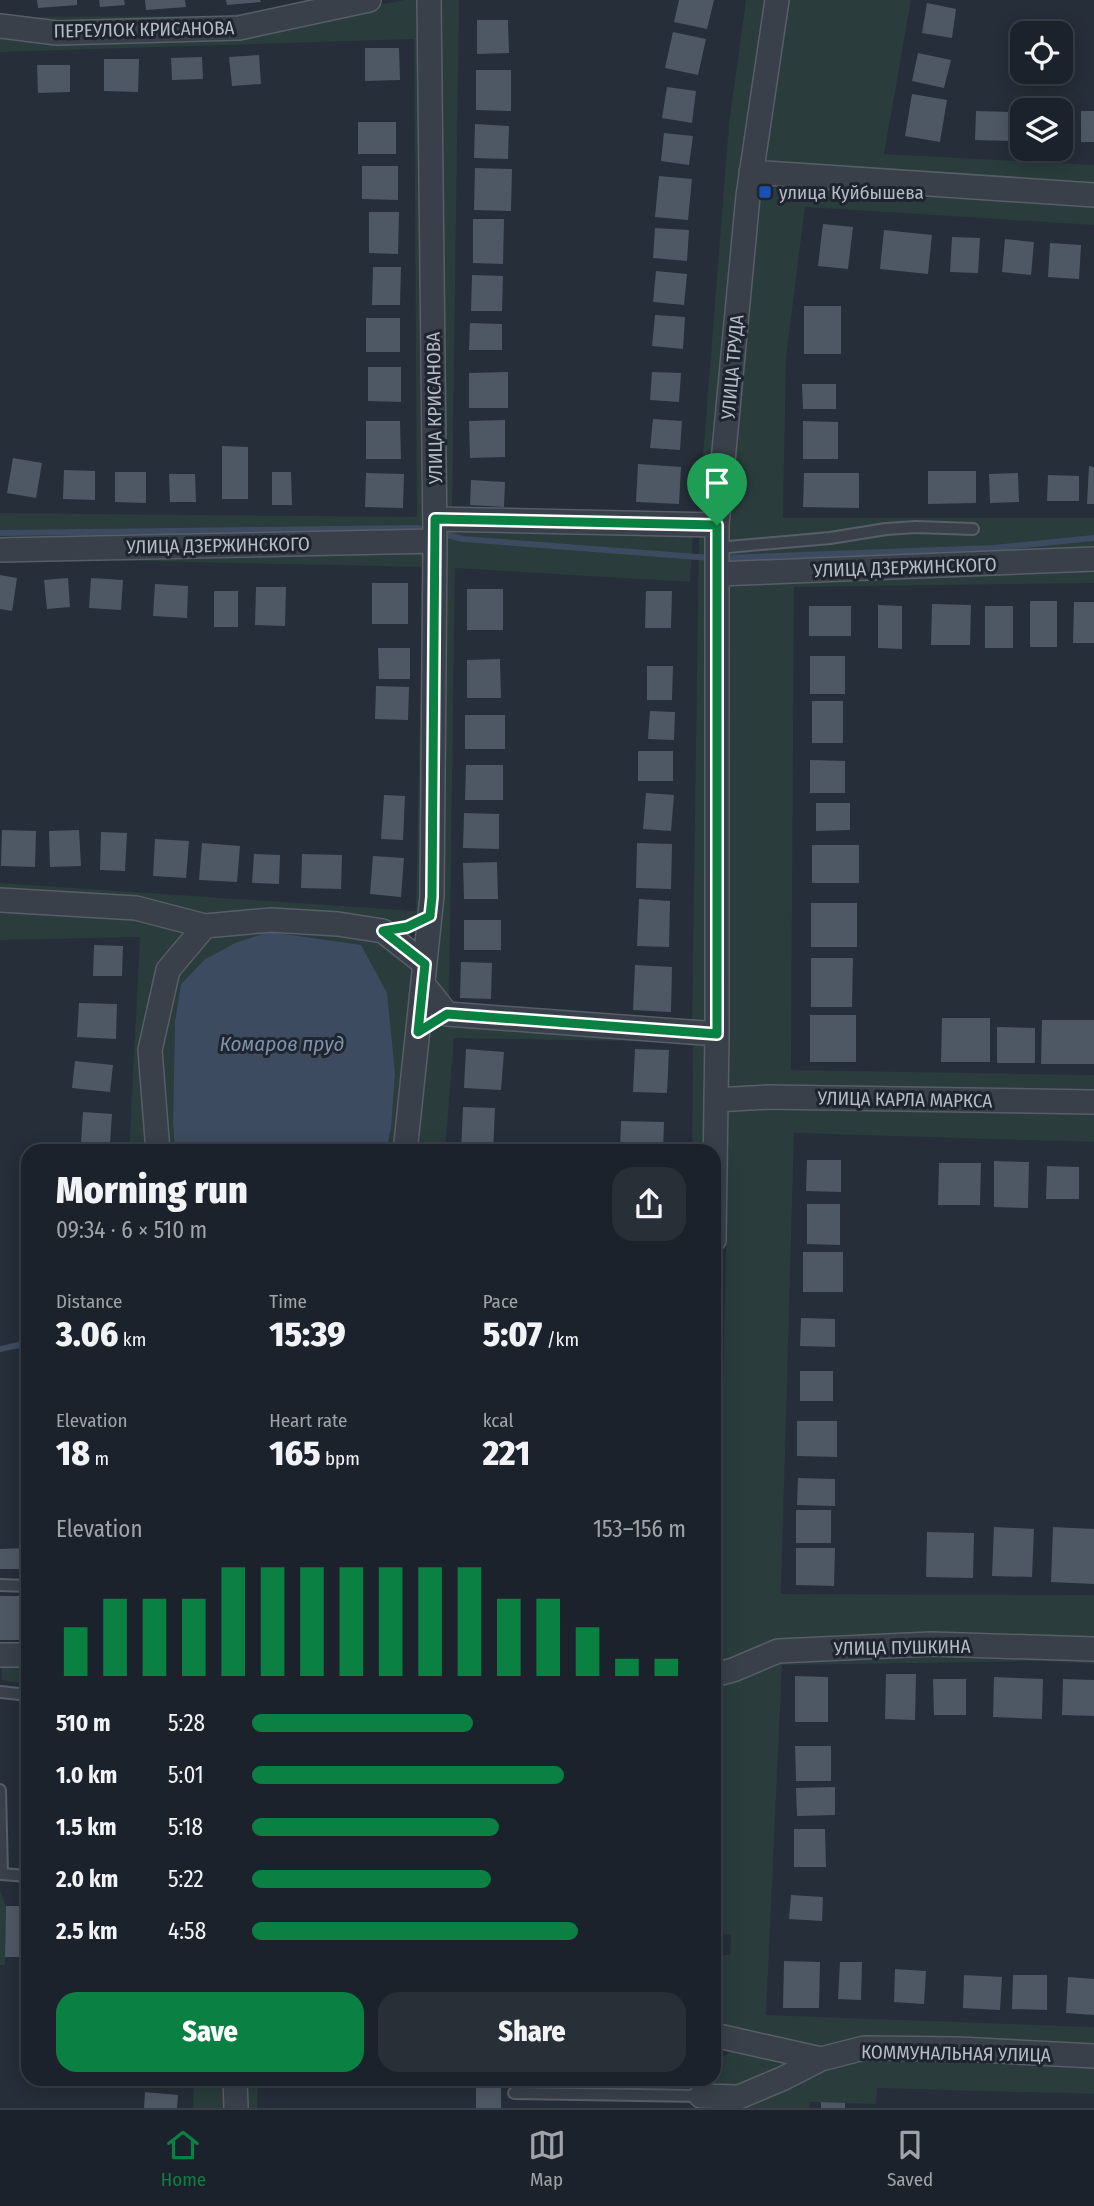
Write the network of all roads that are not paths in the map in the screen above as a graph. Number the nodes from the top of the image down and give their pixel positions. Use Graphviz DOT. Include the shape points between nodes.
graph roads {
  1 [pos="369,0"];
  2 [pos="429,0"];
  3 [pos="778,0"];
  4 [pos="0,26"];
  5 [pos="751,172"];
  6 [pos="1094,195"];
  7 [pos="973,529"];
  8 [pos="435,530"];
  9 [pos="717,537"];
  10 [pos="0,550"];
  11 [pos="1094,559"];
  12 [pos="717,575"];
  13 [pos="0,900"];
  14 [pos="430,916"];
  15 [pos="205,926"];
  16 [pos="383,931"];
  17 [pos="424,974"];
  18 [pos="447,1014"];
  19 [pos="418,1032"];
  20 [pos="717,1034"];
  21 [pos="716,1100"];
  22 [pos="1094,1102"];
  23 [pos="157,1144"];
  24 [pos="406,1144"];
  25 [pos="715,1144"];
  26 [pos="0,1585"];
  27 [pos="21,1586"];
  28 [pos="1094,1649"];
  29 [pos="0,1655"];
  30 [pos="21,1655"];
  31 [pos="721,1673"];
  32 [pos="0,1692"];
  33 [pos="21,1694"];
  34 [pos="0,1790"];
  35 [pos="21,1875"];
  36 [pos="721,2037"];
  37 [pos="1094,2056"];
  38 [pos="821,2059"];
  39 [pos="235,2086"];
  40 [pos="514,2093"];
  41 [pos="701,2094"];
  42 [pos="236,2108"];
  1 -- 4 [label="street, ПЕРЕУЛОК КРИСАНОВА" via="239,28 57,33"];
  2 -- 8 [label="street, УЛИЦА КРИСАНОВА"];
  3 -- 5 [label="street, УЛИЦА ТРУДА"];
  5 -- 6 [label="street"];
  5 -- 9 [label="street, УЛИЦА ТРУДА"];
  7 -- 9 [label="lane" via="916,527 830,538"];
  8 -- 9 [label="street, УЛИЦА ДЗЕРЖИНСКОГО"];
  8 -- 10 [label="street, УЛИЦА ДЗЕРЖИНСКОГО"];
  8 -- 14 [label="street, УЛИЦА КРИСАНОВА"];
  9 -- 12 [label="street, УЛИЦА ТРУДА"];
  11 -- 12 [label="street, УЛИЦА ДЗЕРЖИНСКОГО"];
  12 -- 20 [label="street, УЛИЦА ТРУДА"];
  13 -- 15 [label="street" via="136,908"];
  14 -- 16 [label="street"];
  14 -- 17 [label="street, УЛИЦА КРИСАНОВА"];
  15 -- 16 [label="street" via="271,920"];
  15 -- 23 [label="street" via="168,970 150,1051"];
  16 -- 17 [label="street"];
  17 -- 18 [label="street"];
  17 -- 19 [label="street, УЛИЦА КРИСАНОВА"];
  18 -- 19 [label="street"];
  18 -- 20 [label="street"];
  19 -- 24 [label="street, УЛИЦА КРИСАНОВА"];
  20 -- 21 [label="street, УЛИЦА ТРУДА"];
  21 -- 22 [label="street, УЛИЦА КАРЛА МАРКСА"];
  21 -- 25 [label="street, УЛИЦА ТРУДА"];
  26 -- 27 [label="lane"];
  28 -- 31 [label="street, УЛИЦА ПУШКИНА" via="931,1644 778,1651"];
  29 -- 30 [label="street"];
  32 -- 33 [label="lane"];
  34 -- 35 [label="lane" via="2,1874"];
  36 -- 38 [label="street"];
  37 -- 38 [label="street, КОММУНАЛЬНАЯ УЛИЦА" via="864,2048"];
  38 -- 41 [label="street, КОММУНАЛЬНАЯ УЛИЦА" via="739,2097"];
  39 -- 42 [label="street"];
  40 -- 41 [label="lane"];
}
